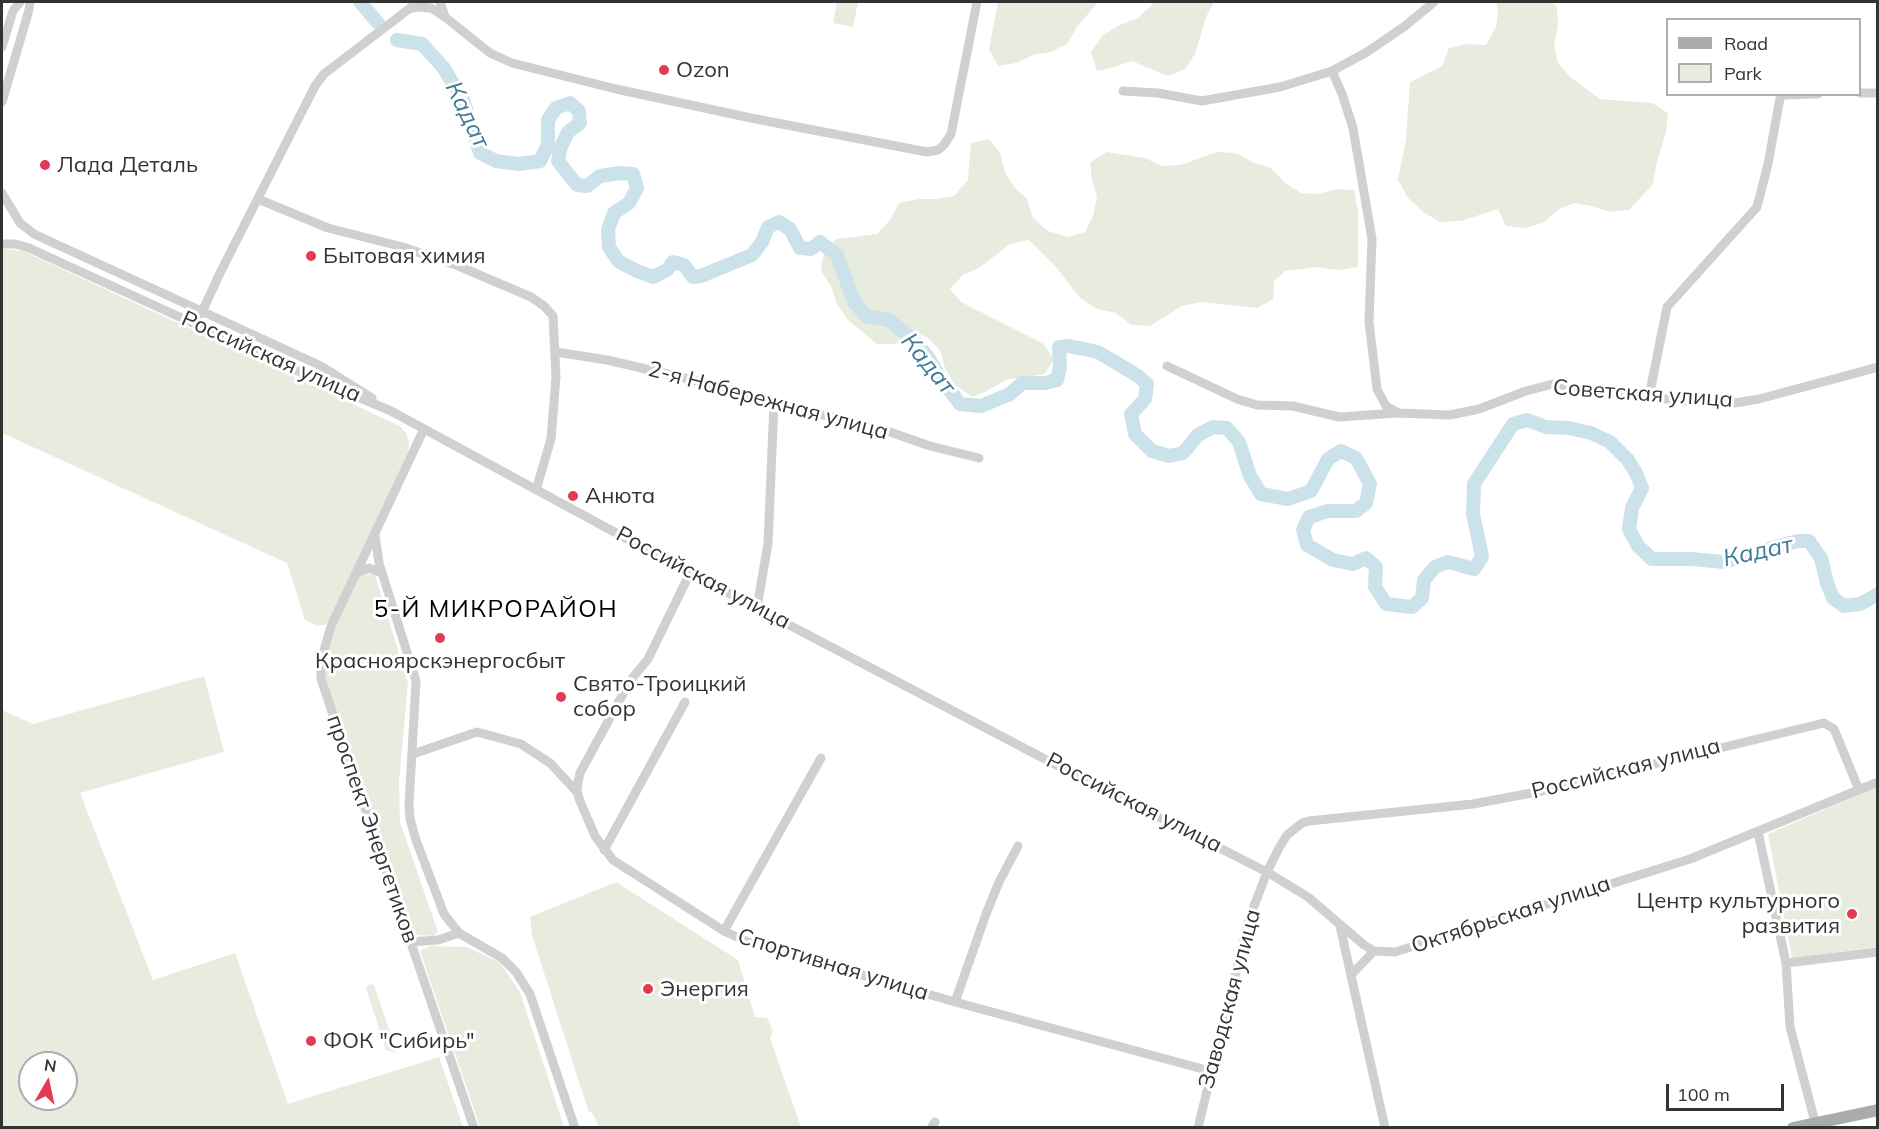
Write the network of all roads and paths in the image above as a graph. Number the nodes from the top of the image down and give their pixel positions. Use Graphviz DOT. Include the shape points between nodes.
graph roads {
  1 [pos="20,2"];
  2 [pos="30,2"];
  3 [pos="418,2"];
  4 [pos="440,2"];
  5 [pos="977,2"];
  6 [pos="1434,2"];
  7 [pos="407,10"];
  8 [pos="445,17"];
  9 [pos="2,47"];
  10 [pos="1332,71"];
  11 [pos="1123,91"];
  12 [pos="1861,93"];
  13 [pos="1878,93"];
  14 [pos="1784,96"];
  15 [pos="2,102"];
  16 [pos="2,193"];
  17 [pos="258,199"];
  18 [pos="2,244"];
  19 [pos="203,311"];
  20 [pos="197,324"];
  21 [pos="556,352"];
  22 [pos="1167,366"];
  23 [pos="1878,367"];
  24 [pos="1649,397"];
  25 [pos="774,403"];
  26 [pos="392,411"];
  27 [pos="1398,413"];
  28 [pos="424,429"];
  29 [pos="979,458"];
  30 [pos="536,490"];
  31 [pos="375,534"];
  32 [pos="356,573"];
  33 [pos="382,573"];
  34 [pos="690,573"];
  35 [pos="757,607"];
  36 [pos="685,702"];
  37 [pos="413,754"];
  38 [pos="821,758"];
  39 [pos="1878,782"];
  40 [pos="1859,790"];
  41 [pos="577,792"];
  42 [pos="1758,832"];
  43 [pos="1018,846"];
  44 [pos="604,850"];
  45 [pos="1267,872"];
  46 [pos="1340,926"];
  47 [pos="724,932"];
  48 [pos="459,933"];
  49 [pos="410,942"];
  50 [pos="1374,951"];
  51 [pos="1878,952"];
  52 [pos="1786,963"];
  53 [pos="1352,974"];
  54 [pos="955,1002"];
  55 [pos="1210,1071"];
  56 [pos="1878,1110"];
  57 [pos="1815,1122"];
  58 [pos="474,1128"];
  59 [pos="575,1128"];
  60 [pos="1198,1128"];
  61 [pos="1384,1128"];
  62 [pos="1793,1128"];
  1 -- 9 [label="street" via="13,11"];
  2 -- 15 [label="street"];
  3 -- 7 [label="street"];
  4 -- 8 [label="street"];
  5 -- 8 [label="street" via="951,134 938,150 927,152 542,72 490,53"];
  6 -- 10 [label="street" via="1367,52"];
  7 -- 8 [label="street" via="431,8"];
  7 -- 17 [label="street" via="324,74"];
  10 -- 11 [label="street" via="1280,87 1212,100"];
  10 -- 27 [label="street" via="1353,128 1372,239 1369,322 1377,389 1386,406"];
  12 -- 13 [label="street"];
  14 -- 24 [label="street" via="1780,98 1757,207 1667,307"];
  16 -- 19 [label="street" via="20,223 34,234"];
  17 -- 19 [label="street"];
  17 -- 21 [label="street" via="328,228 456,265 531,297 553,316"];
  18 -- 20 [label="street, Российская улица" via="30,248"];
  19 -- 20 [label="street"];
  19 -- 26 [label="street" via="321,366"];
  20 -- 26 [label="street, Российская улица"];
  21 -- 25 [label="street, 2-я Набережная улица" via="648,369"];
  21 -- 30 [label="street" via="551,439"];
  22 -- 27 [label="street, Советская улица" via="1257,405 1293,406 1339,417"];
  23 -- 24 [label="street, Советская улица" via="1735,403"];
  24 -- 27 [label="street, Советская улица" via="1553,384 1464,413"];
  25 -- 29 [label="street, 2-я Набережная улица"];
  25 -- 35 [label="street" via="768,544"];
  26 -- 28 [label="street, Российская улица"];
  28 -- 30 [label="street, Российская улица"];
  28 -- 31 [label="street, проспект Энергетиков"];
  30 -- 34 [label="street, Российская улица"];
  31 -- 32 [label="street, проспект Энергетиков"];
  31 -- 33 [label="street, проспект Энергетиков"];
  32 -- 33 [label="street" via="369,568"];
  32 -- 49 [label="street, проспект Энергетиков" via="324,645 321,679"];
  33 -- 37 [label="street, проспект Энергетиков" via="416,681"];
  34 -- 35 [label="street, Российская улица"];
  34 -- 41 [label="street" via="648,659 630,681 580,773"];
  35 -- 45 [label="street, Российская улица"];
  36 -- 44 [label="street"];
  37 -- 41 [label="street" via="477,732 521,744 550,763"];
  37 -- 48 [label="street, проспект Энергетиков" via="410,819 434,892"];
  38 -- 47 [label="street"];
  39 -- 40 [label="street, Октябрьская улица"];
  40 -- 42 [label="street, Октябрьская улица"];
  40 -- 45 [label="street, Российская улица" via="1834,729 1829,724 1816,724 1473,804 1309,821 1287,835"];
  41 -- 44 [label="street, Спортивная улица"];
  42 -- 50 [label="street, Октябрьская улица" via="1690,859 1395,952"];
  42 -- 52 [label="street"];
  43 -- 54 [label="street" via="986,914"];
  44 -- 47 [label="street, Спортивная улица" via="622,867"];
  45 -- 46 [label="street, Российская улица" via="1308,897"];
  45 -- 55 [label="street, Заводская улица" via="1248,922"];
  46 -- 50 [label="street, Российская улица"];
  46 -- 53 [label="street"];
  47 -- 54 [label="street, Спортивная улица"];
  48 -- 49 [label="street" via="438,940"];
  48 -- 59 [label="street, проспект Энергетиков" via="502,958 530,994"];
  49 -- 58 [label="street, проспект Энергетиков"];
  50 -- 53 [label="street"];
  51 -- 52 [label="street"];
  52 -- 57 [label="street" via="1791,1027"];
  53 -- 61 [label="street"];
  54 -- 55 [label="street, Спортивная улица"];
  55 -- 60 [label="street, Заводская улица"];
  56 -- 57 [label="main road"];
  57 -- 62 [label="main road"];
}
